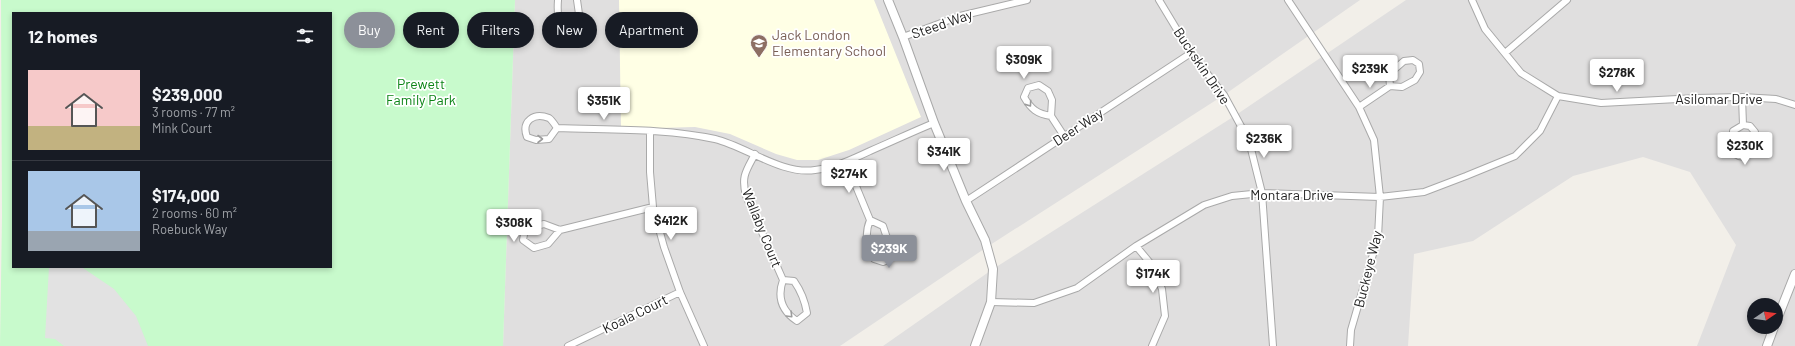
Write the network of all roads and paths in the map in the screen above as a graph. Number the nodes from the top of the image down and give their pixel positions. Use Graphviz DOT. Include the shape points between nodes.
graph roads {
  1 [pos="558,0"];
  2 [pos="577,0"];
  3 [pos="888,0"];
  4 [pos="1028,0"];
  5 [pos="1159,0"];
  6 [pos="1288,0"];
  7 [pos="1472,0"];
  8 [pos="1567,0"];
  9 [pos="903,37"];
  10 [pos="1191,53"];
  11 [pos="1505,53"];
  12 [pos="1390,86"];
  13 [pos="1558,96"];
  14 [pos="1742,97"];
  15 [pos="1795,105"];
  16 [pos="1359,107"];
  17 [pos="1051,116"];
  18 [pos="934,123"];
  19 [pos="1743,125"];
  20 [pos="557,128"];
  21 [pos="650,132"];
  22 [pos="1064,136"];
  23 [pos="755,154"];
  24 [pos="846,162"];
  25 [pos="1262,193"];
  26 [pos="1380,197"];
  27 [pos="966,201"];
  28 [pos="653,207"];
  29 [pos="870,220"];
  30 [pos="560,230"];
  31 [pos="1136,246"];
  32 [pos="1795,274"];
  33 [pos="783,280"];
  34 [pos="680,292"];
  35 [pos="991,302"];
  36 [pos="1783,304"];
  37 [pos="1771,334"];
  38 [pos="568,346"];
  39 [pos="704,346"];
  40 [pos="975,346"];
  41 [pos="1152,346"];
  42 [pos="1272,346"];
  43 [pos="1350,346"];
  44 [pos="1767,346"];
  1 -- 2 [label="street" via="560,26 565,34 572,35 578,31 580,21"];
  3 -- 9 [label="street"];
  4 -- 9 [label="street, Steed Way" via="960,16"];
  5 -- 10 [label="street, Buckskin Drive"];
  6 -- 16 [label="street, Buckeye Way"];
  7 -- 11 [label="street, Asilomar Drive" via="1485,29"];
  8 -- 11 [label="street"];
  9 -- 18 [label="street"];
  10 -- 22 [label="street, Deer Way"];
  10 -- 25 [label="street, Buckskin Drive" via="1224,96 1249,140"];
  11 -- 13 [label="street, Asilomar Drive" via="1521,73"];
  12 -- 12 [label="street" via="1402,86 1415,80 1420,72 1419,64 1413,60 1404,61 1389,74"];
  12 -- 16 [label="street"];
  13 -- 14 [label="street, Asilomar Drive" via="1601,103"];
  13 -- 26 [label="street, Montara Drive" via="1540,131 1515,156 1424,192"];
  14 -- 15 [label="street, Asilomar Drive" via="1776,99"];
  14 -- 19 [label="street"];
  16 -- 26 [label="street, Buckeye Way" via="1374,140"];
  17 -- 17 [label="street, one-way" via="1052,100 1048,91 1039,85 1028,88 1024,97 1031,108 1039,114"];
  17 -- 22 [label="street"];
  18 -- 24 [label="street"];
  18 -- 27 [label="street"];
  19 -- 19 [label="street" via="1733,131 1733,150 1743,157 1749,156 1754,150 1755,132 1750,126"];
  20 -- 20 [label="street, one-way" via="550,119 541,116 526,123 524,131 527,137 536,140 549,139"];
  20 -- 21 [label="street"];
  21 -- 23 [label="street" via="714,139"];
  21 -- 28 [label="street"];
  22 -- 27 [label="street, Deer Way"];
  23 -- 24 [label="street" via="801,170 815,171"];
  23 -- 33 [label="street, Wallaby Court" via="744,174 745,190"];
  24 -- 29 [label="street"];
  25 -- 26 [label="street, Montara Drive"];
  25 -- 31 [label="street, Montara Drive" via="1232,196 1204,205"];
  25 -- 42 [label="street, Buckskin Drive"];
  26 -- 43 [label="street, Buckeye Way" via="1378,237 1352,330"];
  27 -- 35 [label="street" via="985,240 993,269"];
  28 -- 30 [label="street"];
  28 -- 34 [label="street"];
  29 -- 29 [label="street" via="865,231 868,246 874,259 883,262 888,260 891,250 882,226"];
  30 -- 30 [label="street" via="544,224 525,228 523,240 534,248 548,244"];
  31 -- 35 [label="street, Montara Drive" via="1077,288 1034,303"];
  31 -- 41 [label="street" via="1151,264 1162,288 1165,316"];
  32 -- 36 [label="street"];
  33 -- 33 [label="street, Wallaby Court, one-way" via="780,290 781,302 788,315 797,321 807,313 806,305 794,281"];
  34 -- 38 [label="street, Koala Court"];
  34 -- 39 [label="street"];
  35 -- 40 [label="street"];
  37 -- 44 [label="street"];
}
